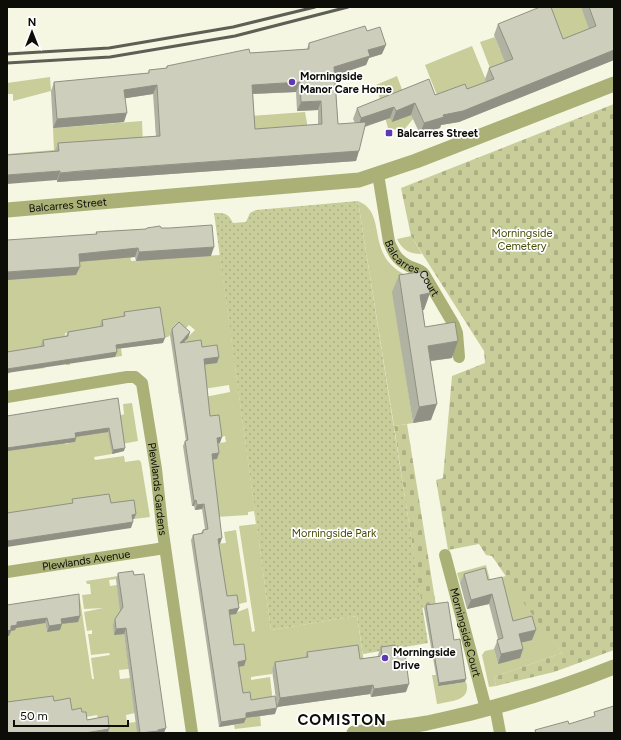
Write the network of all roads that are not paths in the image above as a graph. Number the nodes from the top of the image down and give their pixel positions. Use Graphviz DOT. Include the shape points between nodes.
graph roads {
  1 [pos="614,84"];
  2 [pos="378,174"];
  3 [pos="7,210"];
  4 [pos="459,357"];
  5 [pos="7,397"];
  6 [pos="165,548"];
  7 [pos="445,555"];
  8 [pos="7,572"];
  9 [pos="614,668"];
  10 [pos="490,707"];
  11 [pos="192,733"];
  12 [pos="354,733"];
  13 [pos="500,733"];
  1 -- 2 [label="street, Balcarres Street"];
  2 -- 3 [label="street, Balcarres Street" via="344,183"];
  2 -- 4 [label="street, Balcarres Court" via="389,242 393,252 399,260 424,274 454,324"];
  5 -- 6 [label="street, Plewlands Gardens" via="127,376 139,379 143,388 155,462"];
  6 -- 8 [label="street, Plewlands Avenue"];
  6 -- 11 [label="street, Plewlands Gardens"];
  7 -- 10 [label="street, Morningside Court"];
  9 -- 10 [label="street"];
  10 -- 12 [label="street" via="426,723"];
  10 -- 13 [label="street, Morningside Court"];
}
